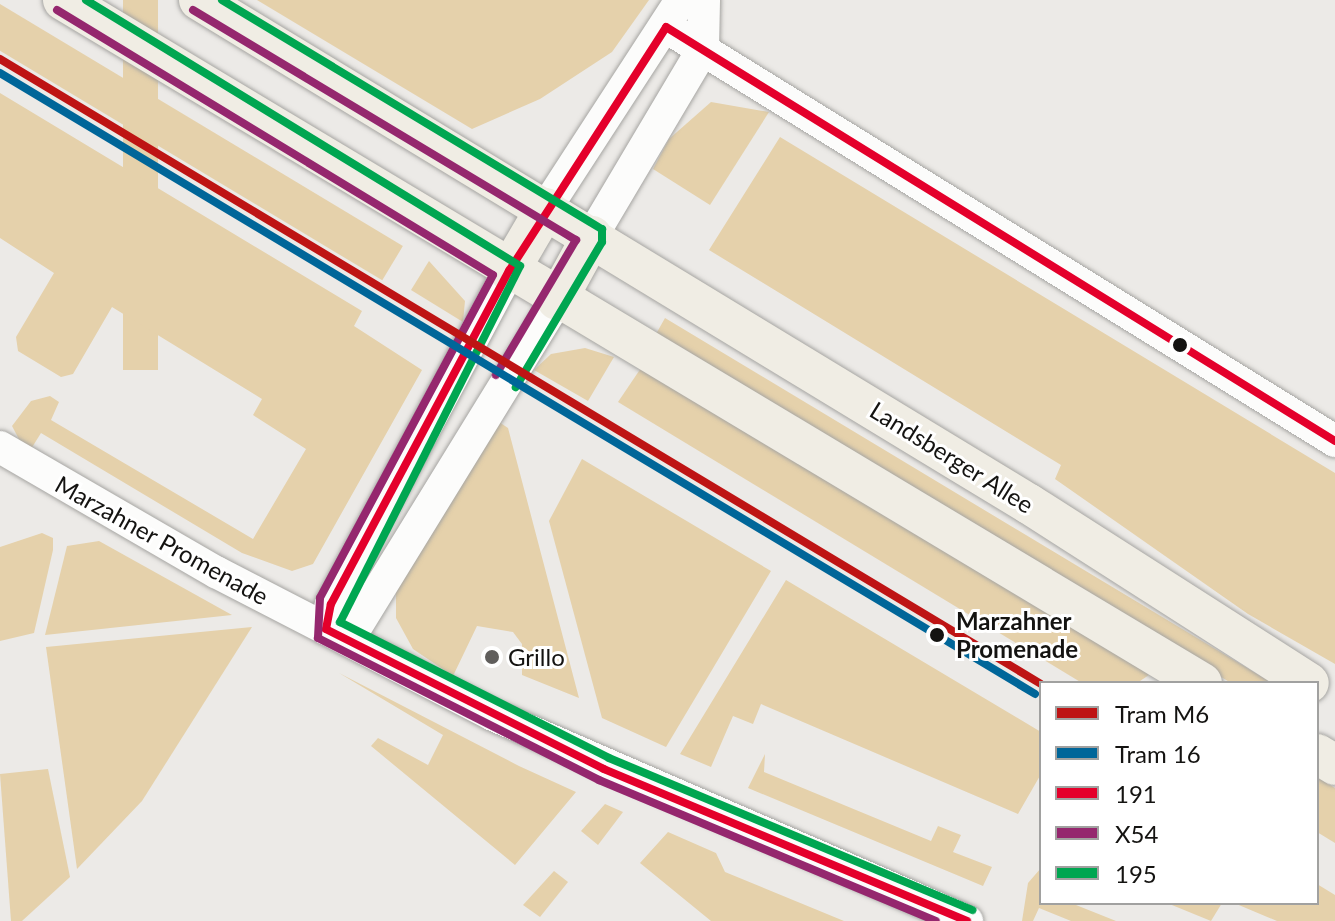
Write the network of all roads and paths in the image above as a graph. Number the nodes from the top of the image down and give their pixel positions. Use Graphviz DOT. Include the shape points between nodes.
graph roads {
  1 [pos="63,0"];
  2 [pos="199,0"];
  3 [pos="704,0"];
  4 [pos="674,13"];
  5 [pos="703,49"];
  6 [pos="546,208"];
  7 [pos="592,236"];
  8 [pos="509,271"];
  9 [pos="557,300"];
  10 [pos="1335,441"];
  11 [pos="0,447"];
  12 [pos="337,635"];
  13 [pos="1199,681"];
  14 [pos="1306,681"];
  15 [pos="967,921"];
  1 -- 8 [label="main road"];
  2 -- 6 [label="main road, Landsberger Allee"];
  3 -- 5 [label="street"];
  4 -- 5 [label="street"];
  4 -- 6 [label="street"];
  5 -- 7 [label="street"];
  5 -- 10 [label="street"];
  6 -- 7 [label="main road, Landsberger Allee"];
  6 -- 8 [label="main road"];
  7 -- 9 [label="main road"];
  7 -- 14 [label="main road, Landsberger Allee"];
  8 -- 9 [label="main road"];
  8 -- 12 [label="street" via="331,604"];
  9 -- 12 [label="street"];
  9 -- 13 [label="main road"];
  11 -- 12 [label="street, Marzahner Promenade"];
  12 -- 15 [label="street, Marzahner Promenade" via="604,769"];
}
